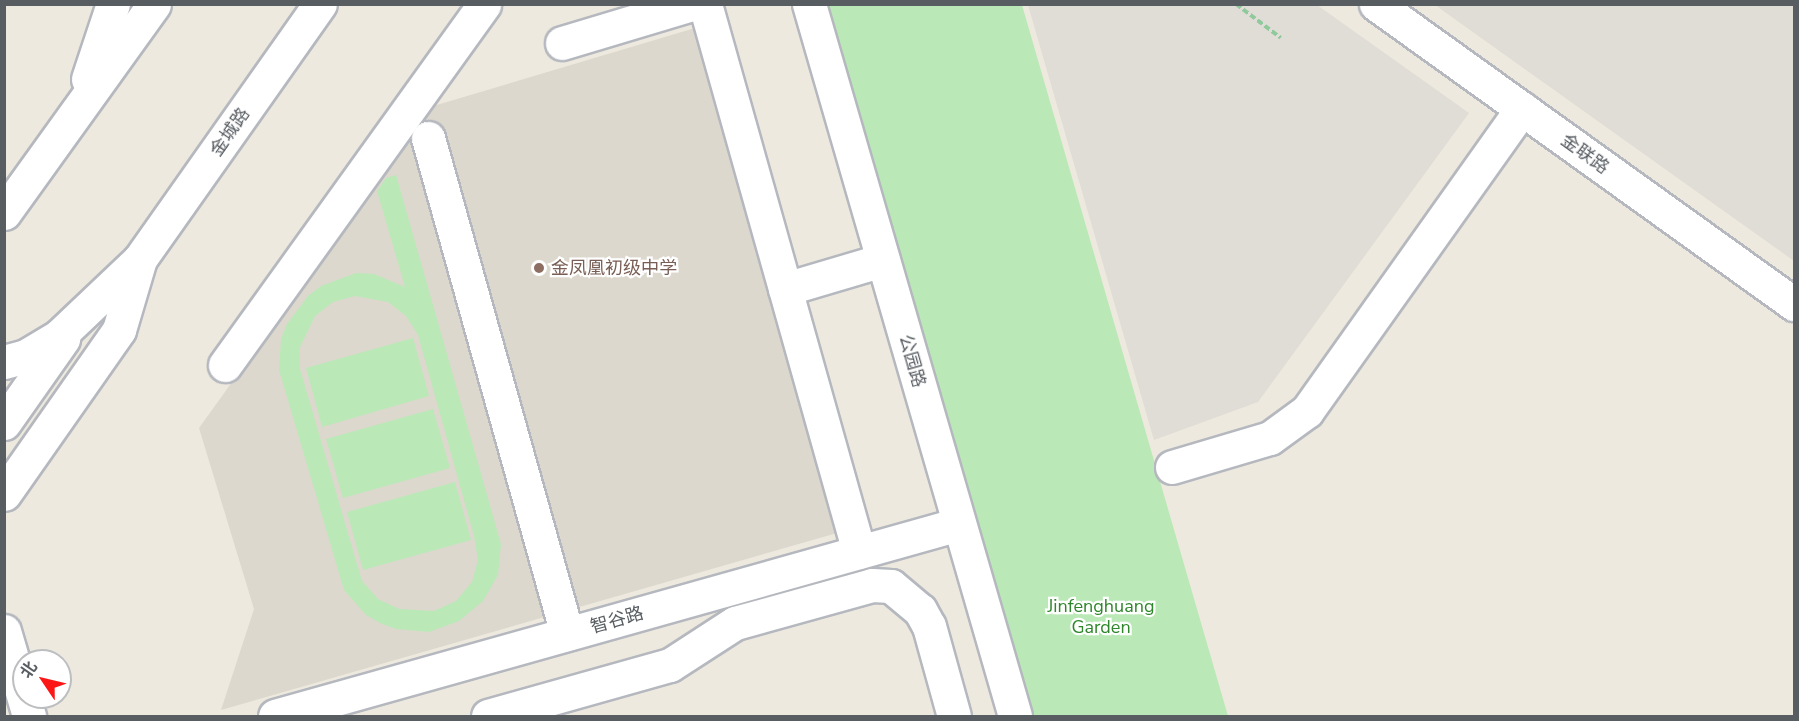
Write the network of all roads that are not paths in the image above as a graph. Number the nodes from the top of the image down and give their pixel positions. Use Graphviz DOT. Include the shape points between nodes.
graph roads {
  1 [pos="113,4"];
  2 [pos="154,4"];
  3 [pos="320,4"];
  4 [pos="484,4"];
  5 [pos="692,4"];
  6 [pos="705,4"];
  7 [pos="809,4"];
  8 [pos="1376,4"];
  9 [pos="562,43"];
  10 [pos="1522,109"];
  11 [pos="77,112"];
  12 [pos="428,138"];
  13 [pos="4,213"];
  14 [pos="140,259"];
  15 [pos="883,260"];
  16 [pos="785,289"];
  17 [pos="1794,304"];
  18 [pos="85,309"];
  19 [pos="4,362"];
  20 [pos="225,365"];
  21 [pos="4,423"];
  22 [pos="1172,467"];
  23 [pos="4,494"];
  24 [pos="959,524"];
  25 [pos="859,552"];
  26 [pos="4,631"];
  27 [pos="567,634"];
  28 [pos="29,717"];
  29 [pos="275,717"];
  30 [pos="488,717"];
  31 [pos="954,717"];
  32 [pos="1015,717"];
  1 -- 11 [label="street"];
  2 -- 11 [label="street"];
  3 -- 14 [label="street, 金城路"];
  4 -- 20 [label="street"];
  5 -- 9 [label="street"];
  6 -- 16 [label="street"];
  7 -- 15 [label="street, 公园路"];
  8 -- 10 [label="street, 金联路"];
  10 -- 17 [label="street, 金联路"];
  10 -- 22 [label="street" via="1307,411 1270,438"];
  11 -- 13 [label="street"];
  12 -- 27 [label="street"];
  14 -- 18 [label="street"];
  14 -- 23 [label="street" via="119,330"];
  15 -- 16 [label="street"];
  15 -- 24 [label="street, 公园路"];
  16 -- 25 [label="street"];
  18 -- 19 [label="street" via="48,343"];
  18 -- 21 [label="street"];
  24 -- 25 [label="street, 智谷路"];
  24 -- 32 [label="street, 公园路"];
  25 -- 27 [label="street, 智谷路"];
  26 -- 28 [label="street"];
  27 -- 29 [label="street, 智谷路"];
  30 -- 31 [label="street" via="670,665 735,624 872,585 891,586 920,610 929,626"];
}
